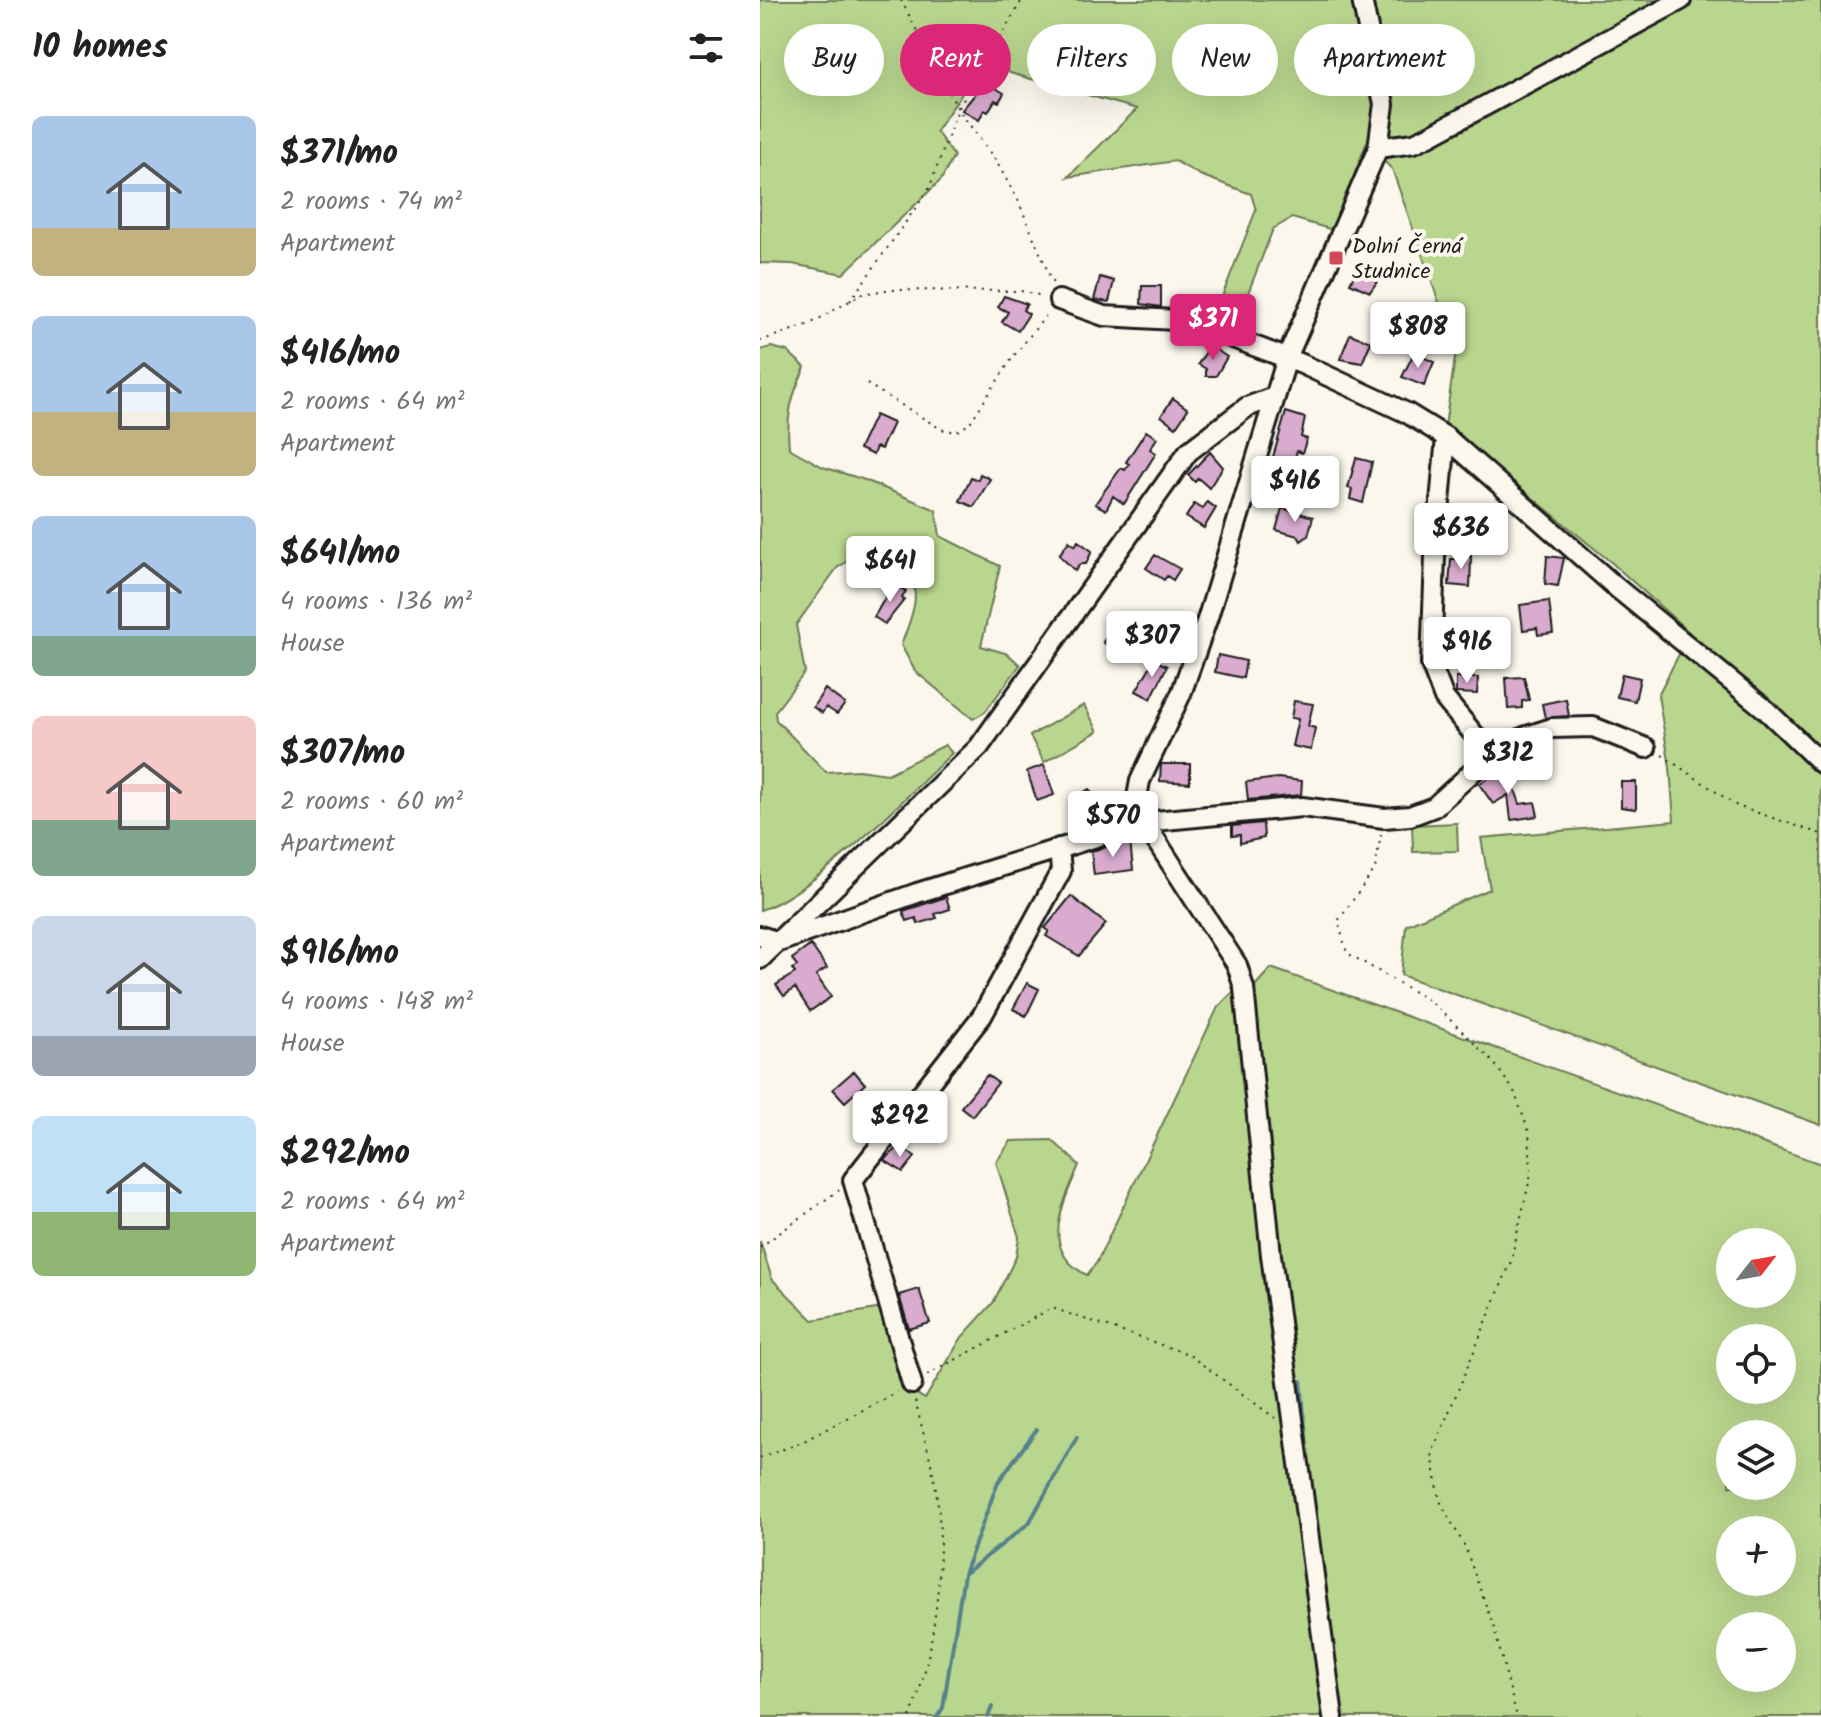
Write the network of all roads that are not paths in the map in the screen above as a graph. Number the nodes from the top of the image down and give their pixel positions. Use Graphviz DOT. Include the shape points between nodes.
graph roads {
  1 [pos="1362,0"];
  2 [pos="1681,0"];
  3 [pos="1378,148"];
  4 [pos="1059,300"];
  5 [pos="1287,358"];
  6 [pos="1274,397"];
  7 [pos="1446,437"];
  8 [pos="1646,748"];
  9 [pos="1491,755"];
  10 [pos="1821,763"];
  11 [pos="1144,822"];
  12 [pos="1059,848"];
  13 [pos="760,936"];
  14 [pos="779,942"];
  15 [pos="760,959"];
  16 [pos="912,1384"];
  17 [pos="1333,1717"];
  1 -- 3 [label="street" via="1384,104"];
  2 -- 3 [label="street" via="1429,136"];
  3 -- 5 [label="street"];
  4 -- 5 [label="street" via="1104,316 1175,320"];
  5 -- 6 [label="street"];
  5 -- 7 [label="street" via="1407,413"];
  6 -- 11 [label="street" via="1190,668 1140,781 1137,797"];
  6 -- 14 [label="street" via="1247,407 1188,452 979,747"];
  7 -- 9 [label="street" via="1431,664 1444,698"];
  7 -- 10 [label="street" via="1765,709"];
  8 -- 9 [label="street" via="1593,727 1552,728"];
  9 -- 11 [label="street" via="1434,807 1410,816 1384,818 1302,807"];
  11 -- 12 [label="street"];
  11 -- 17 [label="street" via="1237,965 1244,988 1271,1255"];
  12 -- 14 [label="street"];
  12 -- 16 [label="street" via="1061,871 982,1016 853,1180"];
  13 -- 14 [label="street"];
  14 -- 15 [label="street"];
}
